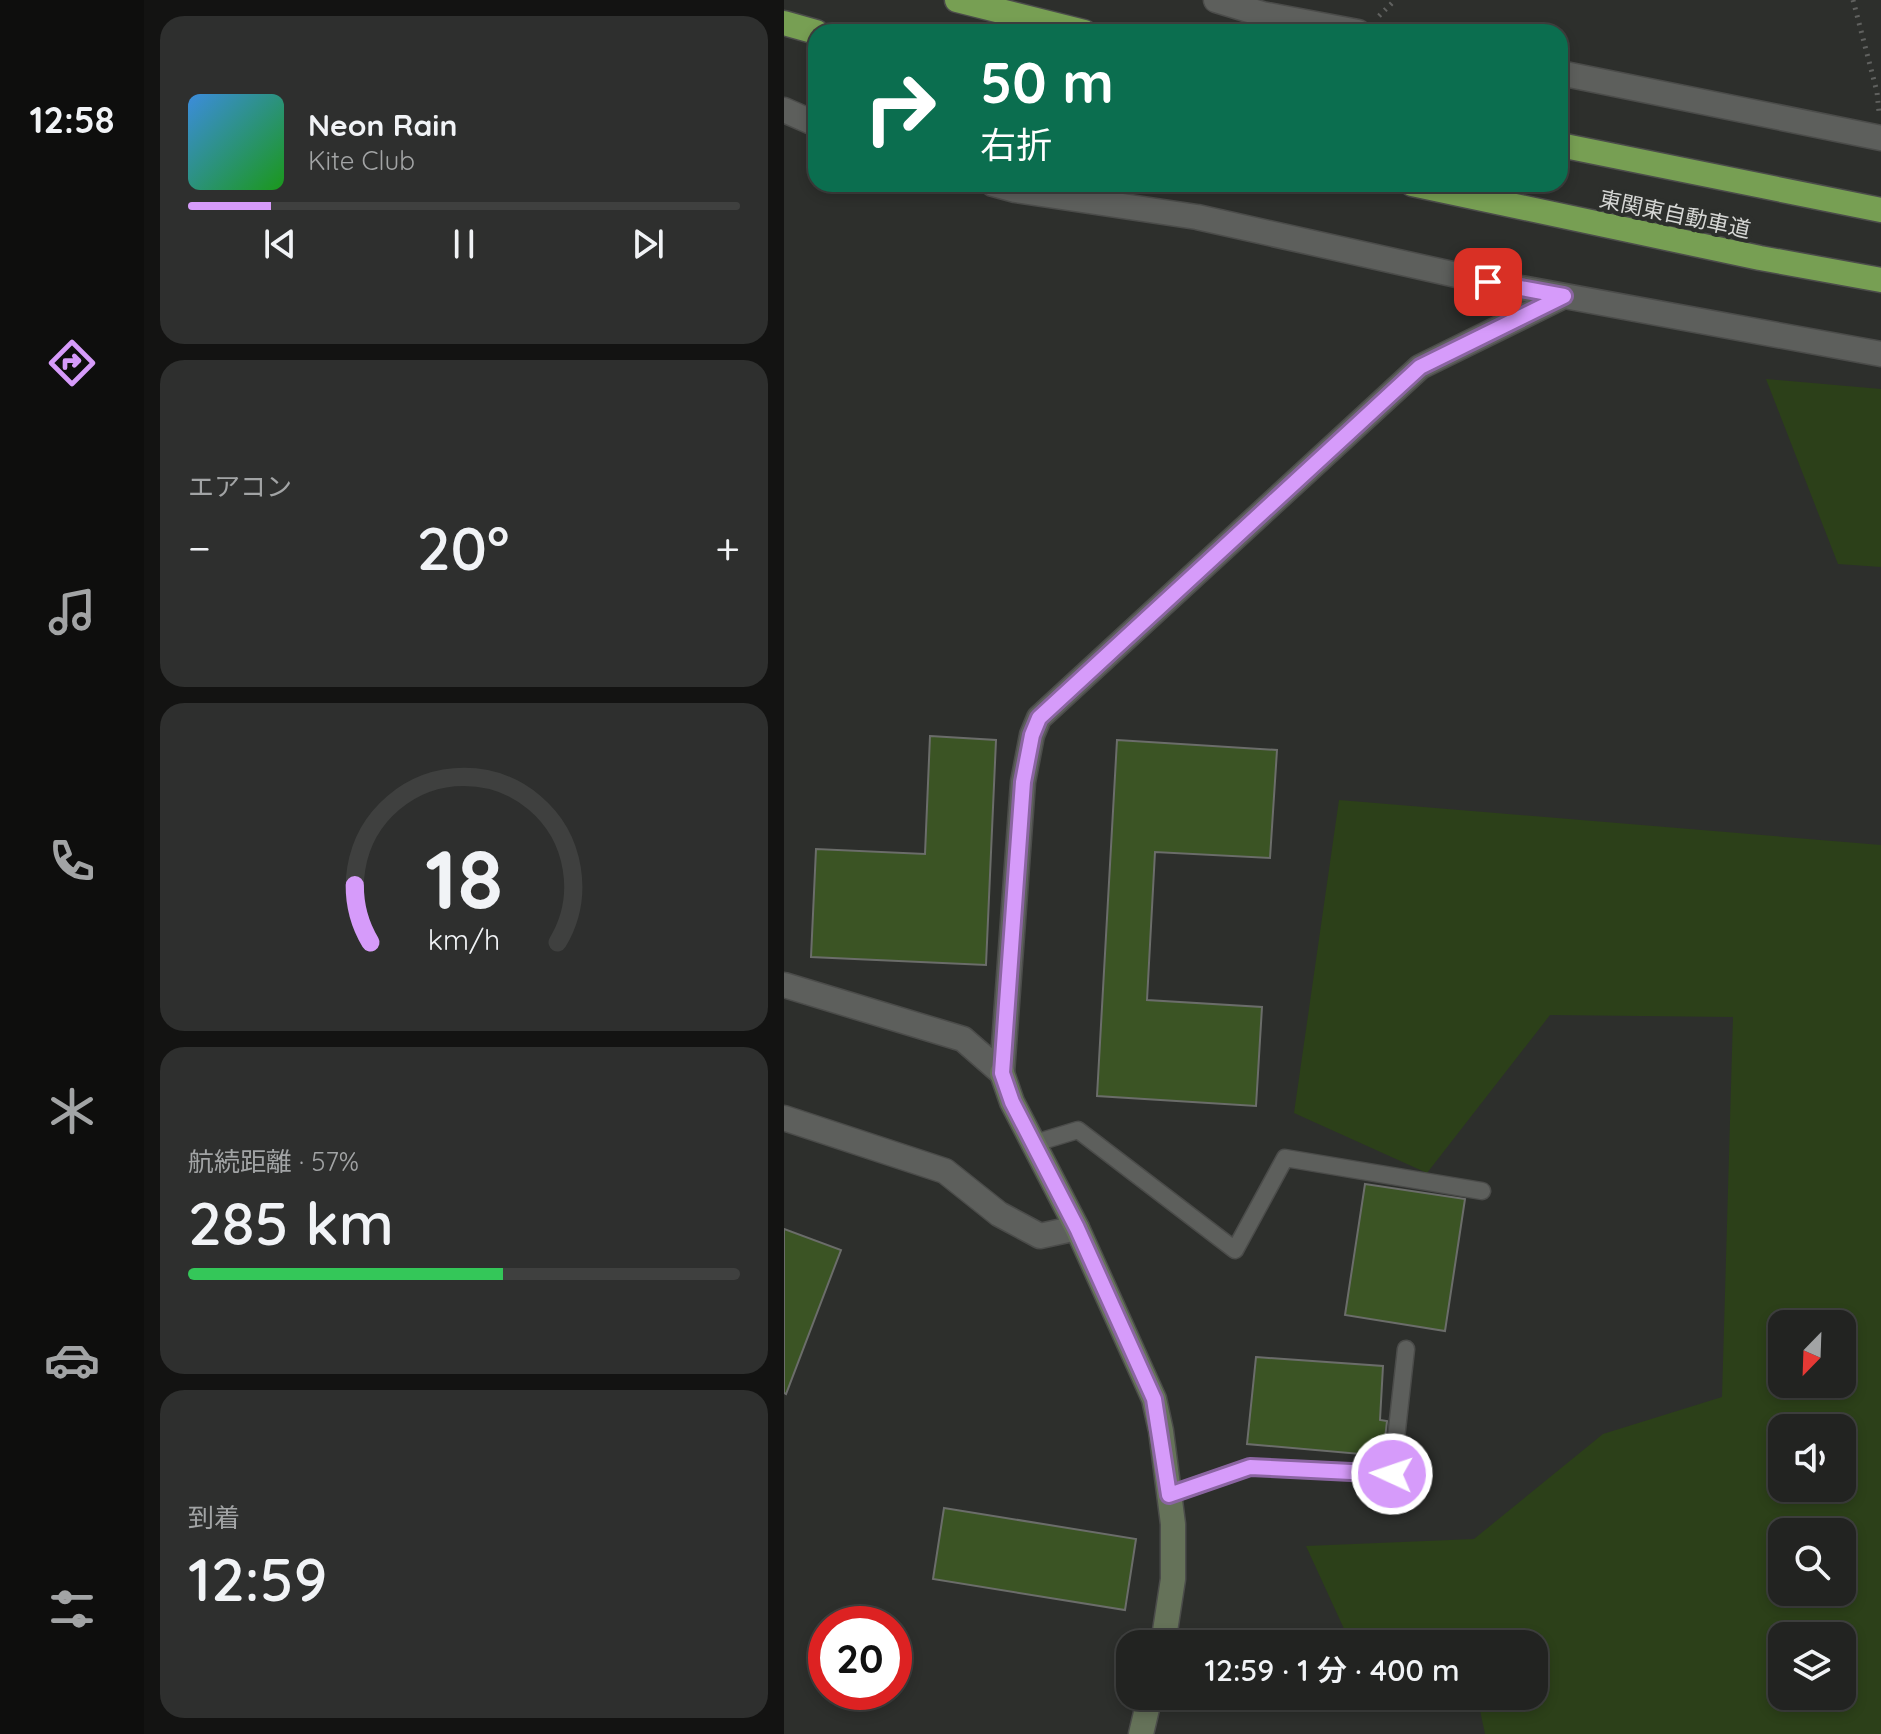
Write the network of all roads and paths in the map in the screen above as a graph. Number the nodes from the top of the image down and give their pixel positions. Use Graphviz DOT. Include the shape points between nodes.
graph roads {
  1 [pos="957,0"];
  2 [pos="1216,0"];
  3 [pos="1853,0"];
  4 [pos="784,23"];
  5 [pos="1052,24"];
  6 [pos="1315,24"];
  7 [pos="808,30"];
  8 [pos="1568,74"];
  9 [pos="784,110"];
  10 [pos="808,120"];
  11 [pos="1880,130"];
  12 [pos="1568,147"];
  13 [pos="1042,192"];
  14 [pos="1450,192"];
  15 [pos="1881,210"];
  16 [pos="1881,280"];
  17 [pos="1564,296"];
  18 [pos="1881,354"];
  19 [pos="784,985"];
  20 [pos="1002,1073"];
  21 [pos="784,1118"];
  22 [pos="1032,1144"];
  23 [pos="1482,1191"];
  24 [pos="1077,1228"];
  25 [pos="1406,1349"];
  26 [pos="1169,1495"];
  27 [pos="1165,1630"];
  28 [pos="1147,1710"];
  29 [pos="1141,1734"];
  1 -- 5 [label="highway"];
  2 -- 6 [label="street"];
  3 -- 11 [label="path" via="1877,92"];
  4 -- 7 [label="highway"];
  8 -- 11 [label="street"];
  9 -- 10 [label="street"];
  12 -- 15 [label="highway, 東関東自動車道"];
  13 -- 17 [label="street" via="1197,217"];
  14 -- 16 [label="highway, 東関東自動車道"];
  17 -- 18 [label="street"];
  17 -- 20 [label="street" via="1420,367 1039,718 1023,782"];
  19 -- 20 [label="street" via="963,1039"];
  20 -- 22 [label="street"];
  21 -- 24 [label="street" via="945,1171 999,1214 1040,1236"];
  22 -- 23 [label="lane" via="1078,1130 1235,1250 1285,1158"];
  22 -- 24 [label="street"];
  24 -- 26 [label="street" via="1154,1399"];
  25 -- 26 [label="lane" via="1392,1474 1250,1467"];
  26 -- 27 [label="street" via="1173,1579"];
  28 -- 29 [label="street"];
}
